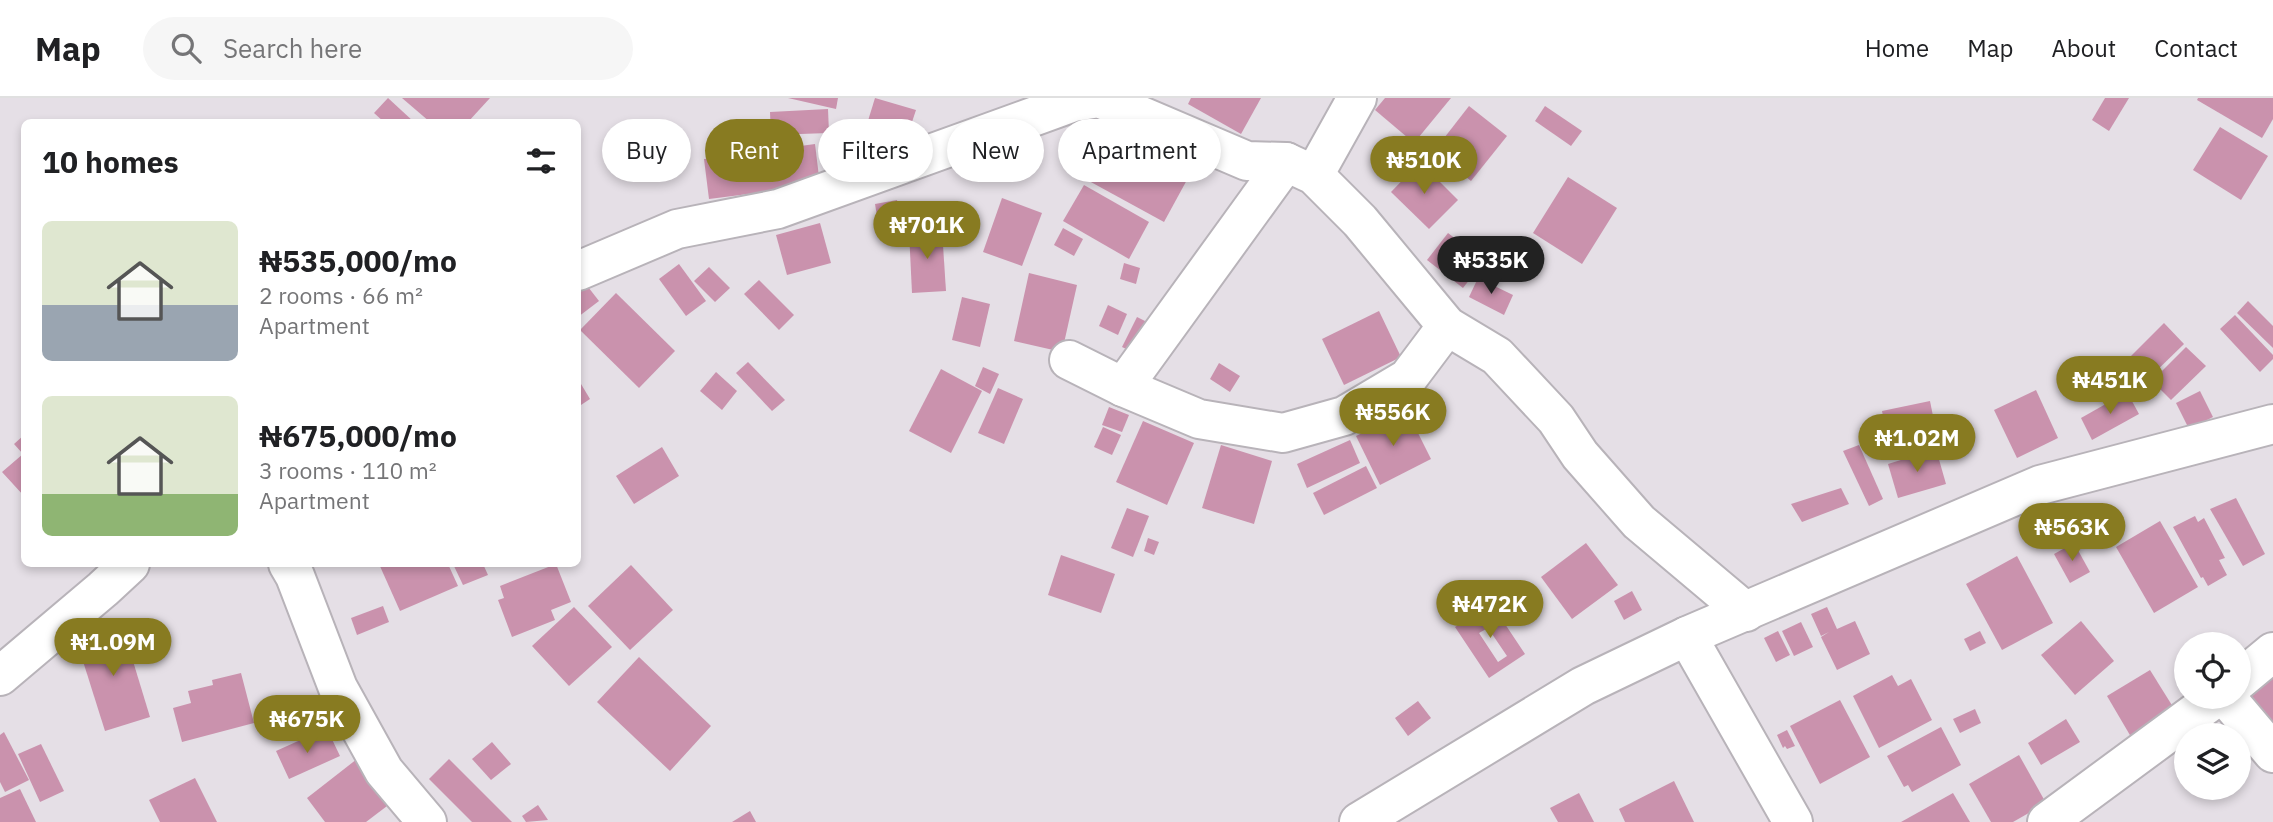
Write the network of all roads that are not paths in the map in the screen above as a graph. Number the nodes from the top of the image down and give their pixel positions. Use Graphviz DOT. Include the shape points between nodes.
graph roads {
  1 [pos="1099,98"];
  2 [pos="1357,98"];
  3 [pos="1300,169"];
  4 [pos="581,270"];
  5 [pos="1447,326"];
  6 [pos="1069,360"];
  7 [pos="1123,387"];
  8 [pos="2273,424"];
  9 [pos="127,567"];
  10 [pos="289,567"];
  11 [pos="1746,612"];
  12 [pos="1687,636"];
  13 [pos="2273,652"];
  14 [pos="2251,670"];
  15 [pos="0,676"];
  16 [pos="2200,709"];
  17 [pos="2236,709"];
  18 [pos="2273,753"];
  19 [pos="427,822"];
  20 [pos="1359,822"];
  21 [pos="1793,822"];
  22 [pos="2047,822"];
  1 -- 3 [label="street" via="1247,161"];
  1 -- 4 [label="street" via="1074,102 778,209 677,229"];
  2 -- 3 [label="street"];
  3 -- 5 [label="street" via="1360,221"];
  3 -- 7 [label="street"];
  5 -- 7 [label="street" via="1408,378 1344,416 1283,433 1199,419"];
  5 -- 11 [label="street" via="1497,356 1556,419 1580,455 1639,522"];
  6 -- 7 [label="street"];
  8 -- 11 [label="street" via="2040,485"];
  9 -- 15 [label="street"];
  10 -- 19 [label="street" via="338,688 384,771"];
  11 -- 12 [label="street"];
  12 -- 20 [label="street" via="1583,686"];
  12 -- 21 [label="street"];
  13 -- 14 [label="street"];
  16 -- 22 [label="street"];
  17 -- 18 [label="street"];
}
